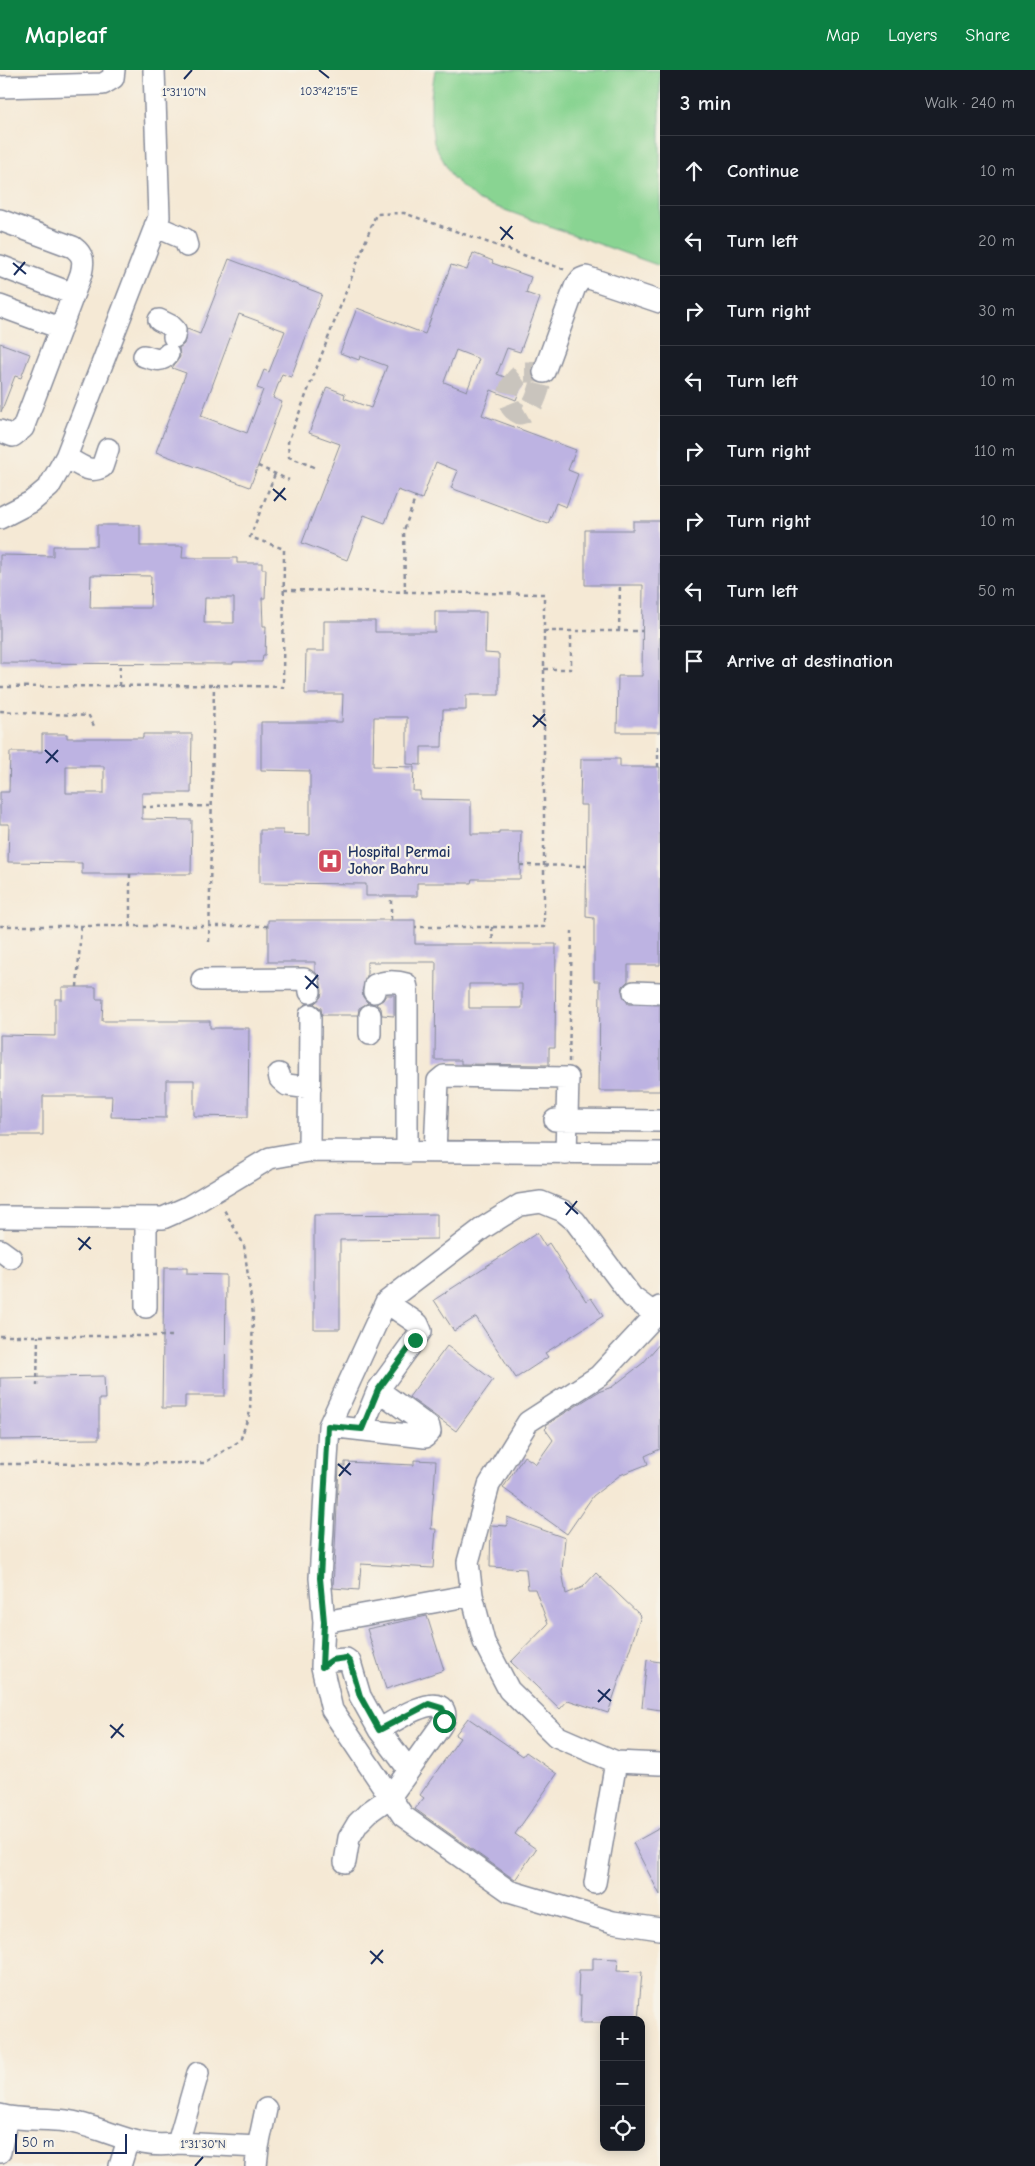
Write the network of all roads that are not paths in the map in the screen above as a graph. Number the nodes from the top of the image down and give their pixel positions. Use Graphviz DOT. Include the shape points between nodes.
graph roads {
  1 [pos="114,70"];
  2 [pos="154,70"];
  3 [pos="0,87"];
  4 [pos="0,220"];
  5 [pos="155,226"];
  6 [pos="187,246"];
  7 [pos="0,266"];
  8 [pos="72,294"];
  9 [pos="660,302"];
  10 [pos="0,306"];
  11 [pos="159,320"];
  12 [pos="60,328"];
  13 [pos="144,356"];
  14 [pos="544,372"];
  15 [pos="0,431"];
  16 [pos="108,449"];
  17 [pos="66,457"];
  18 [pos="0,518"];
  19 [pos="202,980"];
  20 [pos="310,992"];
  21 [pos="374,992"];
  22 [pos="634,992"];
  23 [pos="660,994"];
  24 [pos="310,1015"];
  25 [pos="279,1074"];
  26 [pos="310,1083"];
  27 [pos="561,1120"];
  28 [pos="660,1121"];
  29 [pos="309,1151"];
  30 [pos="435,1152"];
  31 [pos="407,1153"];
  32 [pos="660,1153"];
  33 [pos="566,1154"];
  34 [pos="0,1217"];
  35 [pos="146,1219"];
  36 [pos="386,1302"];
  37 [pos="146,1307"];
  38 [pos="658,1311"];
  39 [pos="378,1390"];
  40 [pos="328,1426"];
  41 [pos="362,1429"];
  42 [pos="472,1595"];
  43 [pos="324,1622"];
  44 [pos="322,1667"];
  45 [pos="379,1730"];
  46 [pos="616,1762"];
  47 [pos="660,1764"];
  48 [pos="409,1770"];
  49 [pos="390,1797"];
  50 [pos="345,1862"];
  51 [pos="595,1883"];
  52 [pos="660,1929"];
  53 [pos="198,2073"];
  54 [pos="266,2109"];
  55 [pos="3,2116"];
  56 [pos="128,2140"];
  57 [pos="178,2143"];
  58 [pos="0,2152"];
  59 [pos="257,2156"];
  60 [pos="120,2166"];
  1 -- 3 [label="street" via="113,78 104,84"];
  2 -- 5 [label="street" via="159,217"];
  4 -- 8 [label="street" via="73,247 80,253 84,263 82,274"];
  5 -- 6 [label="street" via="185,239"];
  5 -- 17 [label="street"];
  7 -- 8 [label="street"];
  8 -- 12 [label="street"];
  9 -- 14 [label="street" via="581,278"];
  10 -- 12 [label="street"];
  11 -- 13 [label="street" via="174,330 171,345 164,359 159,361"];
  12 -- 15 [label="street" via="23,428 14,436"];
  16 -- 17 [label="street" via="102,467 96,470"];
  17 -- 18 [label="street" via="49,487 30,502"];
  19 -- 20 [label="street" via="278,985 304,979 309,983"];
  21 -- 31 [label="street" via="380,982 402,982 407,988"];
  22 -- 23 [label="street"];
  24 -- 26 [label="street"];
  25 -- 26 [label="street" via="287,1086"];
  26 -- 29 [label="street"];
  27 -- 28 [label="street"];
  27 -- 30 [label="street" via="568,1078 444,1076 438,1081 441,1120"];
  27 -- 33 [label="street"];
  29 -- 31 [label="street"];
  29 -- 35 [label="street" via="270,1158 188,1207 163,1218"];
  30 -- 31 [label="street"];
  30 -- 33 [label="street"];
  32 -- 33 [label="street"];
  34 -- 35 [label="street"];
  35 -- 37 [label="street"];
  36 -- 38 [label="street" via="520,1205 541,1202 563,1211 574,1221 632,1296"];
  36 -- 39 [label="street" via="418,1324 421,1331"];
  36 -- 40 [label="street"];
  38 -- 42 [label="street" via="599,1376 528,1422 489,1485 468,1562"];
  39 -- 41 [label="street"];
  39 -- 41 [label="street" via="429,1427 430,1432 425,1437"];
  40 -- 41 [label="street"];
  40 -- 43 [label="street" via="320,1578"];
  42 -- 43 [label="street"];
  42 -- 46 [label="street" via="484,1642 509,1690 556,1736"];
  43 -- 44 [label="street"];
  44 -- 45 [label="street" via="332,1660 346,1658 350,1662 360,1696"];
  44 -- 49 [label="street" via="332,1710"];
  45 -- 48 [label="street"];
  45 -- 48 [label="street" via="429,1704 442,1708 444,1721"];
  46 -- 47 [label="street"];
  46 -- 51 [label="street"];
  48 -- 49 [label="street"];
  49 -- 50 [label="street" via="358,1823 349,1838"];
  49 -- 52 [label="street" via="403,1816 508,1890 613,1922"];
  53 -- 57 [label="street"];
  54 -- 59 [label="street"];
  55 -- 56 [label="street" via="67,2121"];
  55 -- 58 [label="street"];
  56 -- 57 [label="street" via="162,2146"];
  56 -- 60 [label="street"];
  57 -- 59 [label="street"];
}
